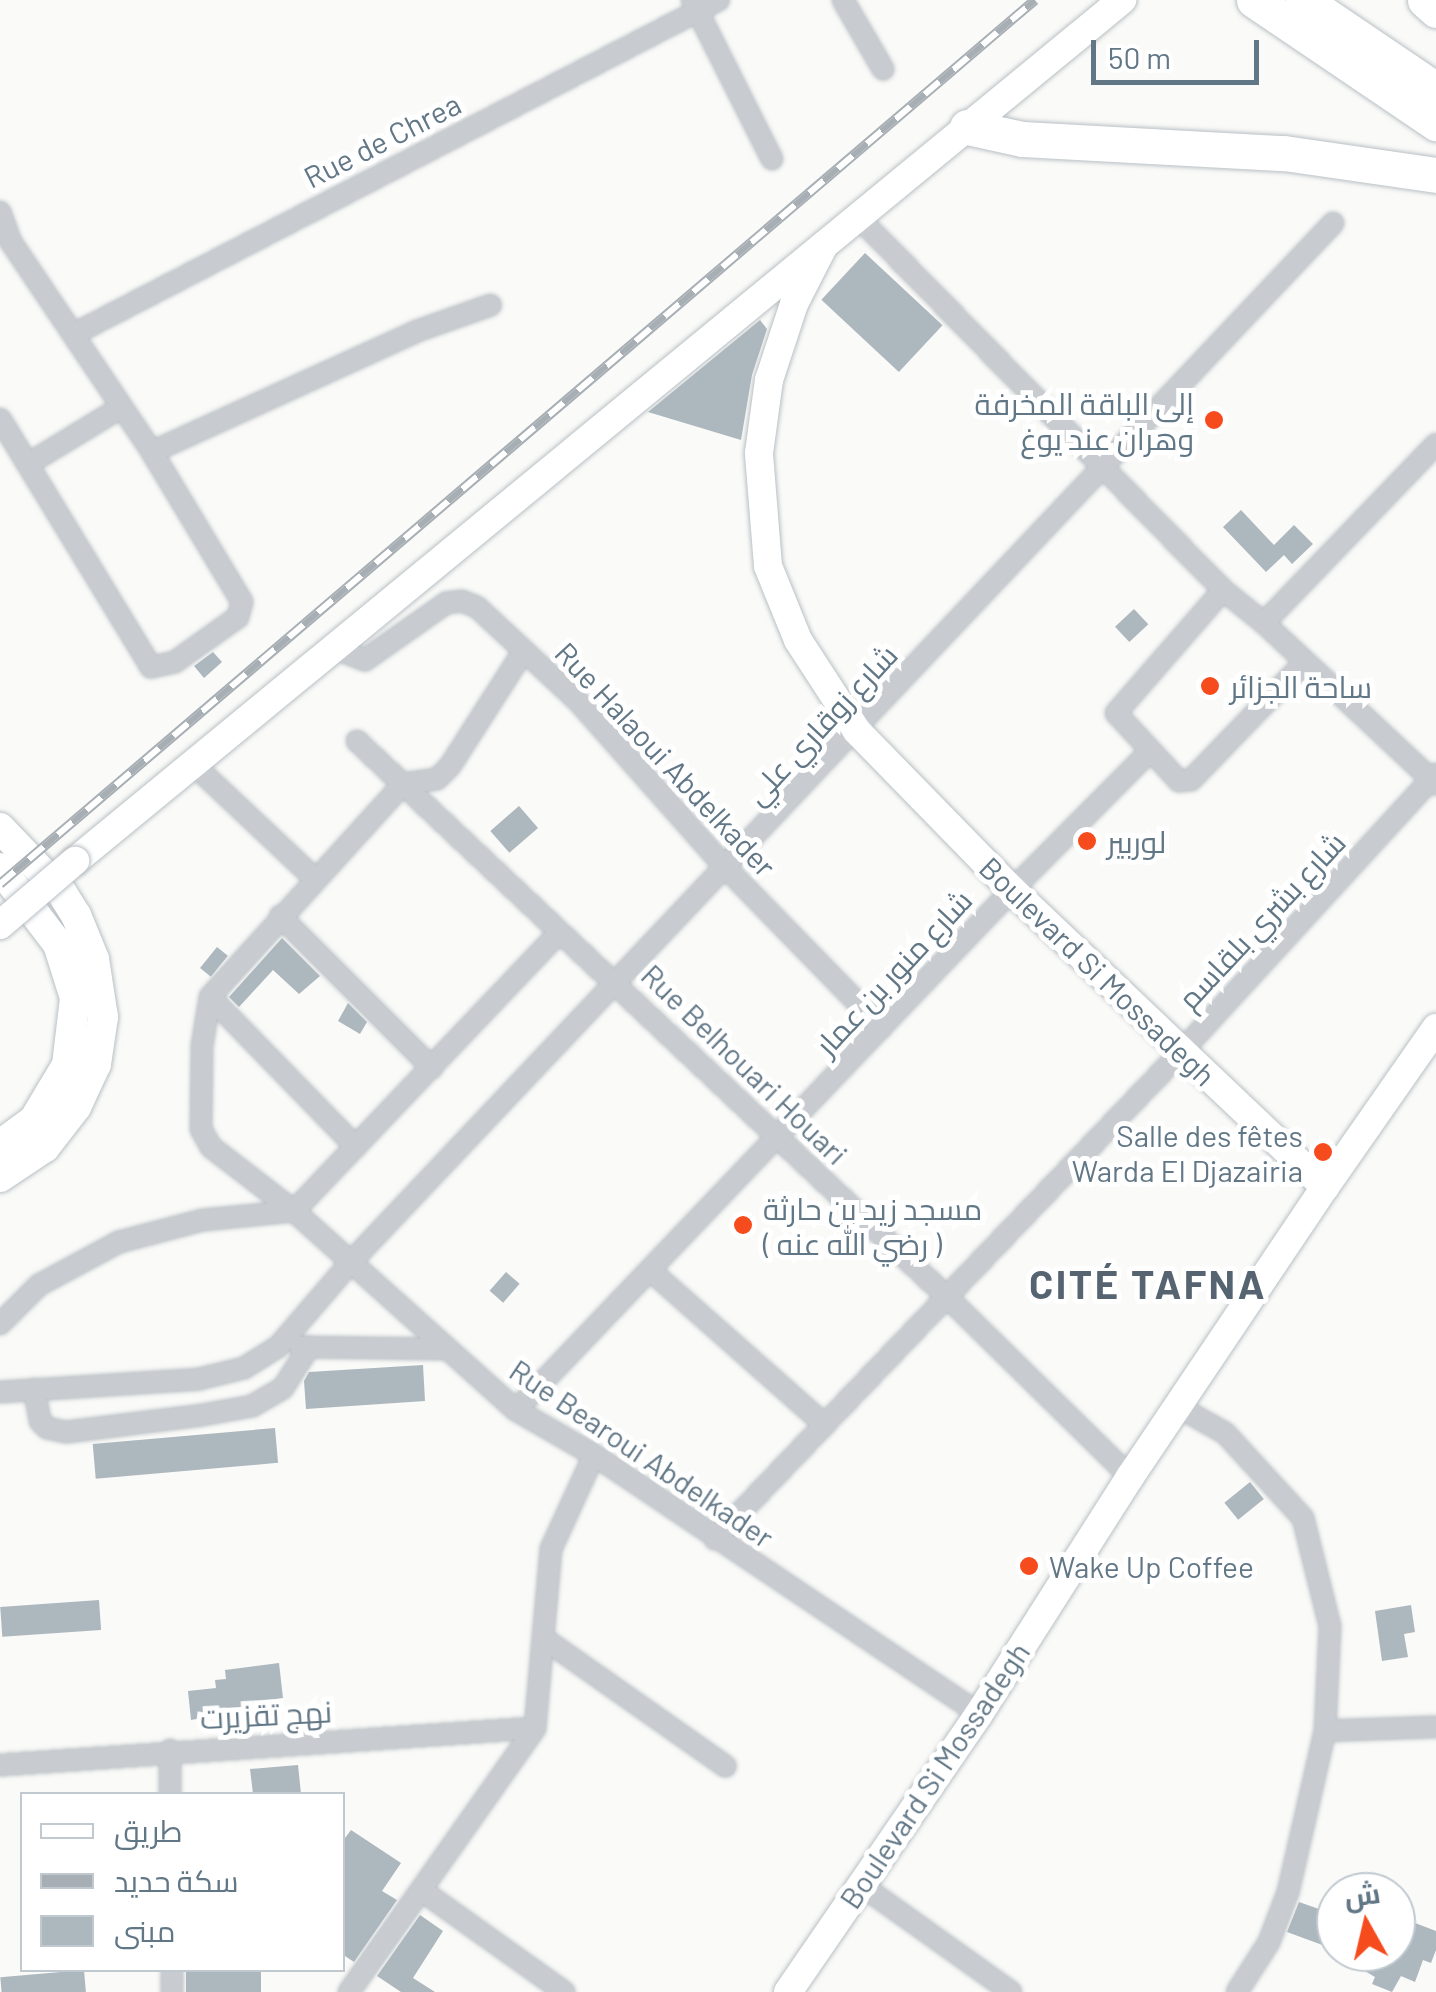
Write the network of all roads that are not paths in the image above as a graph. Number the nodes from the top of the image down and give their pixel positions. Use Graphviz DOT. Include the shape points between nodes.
graph roads {
  1 [pos="718,0"];
  2 [pos="843,0"];
  3 [pos="1122,0"];
  4 [pos="1254,0"];
  5 [pos="1304,0"];
  6 [pos="1425,0"];
  7 [pos="695,5"];
  8 [pos="1436,10"];
  9 [pos="883,69"];
  10 [pos="1436,90"];
  11 [pos="1436,123"];
  12 [pos="968,127"];
  13 [pos="772,159"];
  14 [pos="1436,174"];
  15 [pos="0,212"];
  16 [pos="858,218"];
  17 [pos="1334,224"];
  18 [pos="824,245"];
  19 [pos="490,305"];
  20 [pos="74,334"];
  21 [pos="120,408"];
  22 [pos="0,419"];
  23 [pos="1436,444"];
  24 [pos="152,452"];
  25 [pos="28,464"];
  26 [pos="1102,466"];
  27 [pos="1223,590"];
  28 [pos="1264,623"];
  29 [pos="336,649"];
  30 [pos="523,652"];
  31 [pos="1304,662"];
  32 [pos="857,730"];
  33 [pos="357,741"];
  34 [pos="1150,751"];
  35 [pos="194,765"];
  36 [pos="1434,779"];
  37 [pos="403,784"];
  38 [pos="0,828"];
  39 [pos="0,868"];
  40 [pos="726,868"];
  41 [pos="314,879"];
  42 [pos="1012,890"];
  43 [pos="280,916"];
  44 [pos="0,925"];
  45 [pos="559,932"];
  46 [pos="616,983"];
  47 [pos="210,996"];
  48 [pos="882,1028"];
  49 [pos="1431,1045"];
  50 [pos="1180,1052"];
  51 [pos="432,1068"];
  52 [pos="777,1138"];
  53 [pos="0,1145"];
  54 [pos="356,1147"];
  55 [pos="0,1178"];
  56 [pos="1325,1187"];
  57 [pos="294,1211"];
  58 [pos="350,1263"];
  59 [pos="652,1271"];
  60 [pos="948,1298"];
  61 [pos="0,1324"];
  62 [pos="278,1346"];
  63 [pos="310,1347"];
  64 [pos="447,1350"];
  65 [pos="34,1389"];
  66 [pos="0,1392"];
  67 [pos="1177,1406"];
  68 [pos="516,1410"];
  69 [pos="824,1424"];
  70 [pos="594,1455"];
  71 [pos="1130,1477"];
  72 [pos="715,1539"];
  73 [pos="544,1638"];
  74 [pos="978,1714"];
  75 [pos="1436,1727"];
  76 [pos="536,1728"];
  77 [pos="1325,1731"];
  78 [pos="170,1750"];
  79 [pos="0,1765"];
  80 [pos="725,1766"];
  81 [pos="170,1792"];
  82 [pos="861,1885"];
  83 [pos="421,1890"];
  84 [pos="349,1992"];
  85 [pos="564,1992"];
  86 [pos="788,1992"];
  87 [pos="1011,1992"];
  88 [pos="1238,1992"];
  1 -- 7 [label="street, Rue de Chrea"];
  2 -- 9 [label="street"];
  3 -- 12 [label="street"];
  4 -- 11 [label="highway"];
  5 -- 10 [label="highway"];
  6 -- 8 [label="highway"];
  7 -- 13 [label="street"];
  7 -- 20 [label="street, Rue de Chrea"];
  12 -- 14 [label="highway" via="1022,139 1284,153"];
  12 -- 16 [label="street"];
  15 -- 20 [label="street" via="11,242"];
  16 -- 18 [label="street"];
  16 -- 26 [label="street"];
  17 -- 26 [label="street, شارع زوقاري علي"];
  18 -- 29 [label="street"];
  18 -- 32 [label="street, Boulevard Si Mossadegh" via="794,304 768,380 759,453 768,566 798,640"];
  19 -- 24 [label="street" via="417,331"];
  20 -- 21 [label="street"];
  21 -- 24 [label="street"];
  21 -- 25 [label="street"];
  22 -- 25 [label="street"];
  23 -- 28 [label="street"];
  24 -- 25 [label="street" via="242,610 162,666 150,667"];
  26 -- 27 [label="street"];
  26 -- 32 [label="street, شارع زوقاري علي"];
  27 -- 28 [label="street"];
  27 -- 34 [label="street" via="1118,709 1118,718"];
  28 -- 31 [label="street"];
  29 -- 30 [label="street, Rue Halaoui Abdelkader" via="364,660 426,613 462,600"];
  29 -- 35 [label="street"];
  30 -- 37 [label="street" via="450,766 437,779"];
  30 -- 40 [label="street, Rue Halaoui Abdelkader" via="578,702"];
  31 -- 34 [label="street" via="1191,780 1179,781"];
  31 -- 36 [label="street"];
  32 -- 40 [label="street, شارع زوقاري علي"];
  32 -- 42 [label="street, Boulevard Si Mossadegh"];
  33 -- 37 [label="street, Rue Belhouari Houari"];
  34 -- 42 [label="street, شارع منور بن عمار"];
  35 -- 41 [label="street"];
  35 -- 44 [label="street, bridge"];
  36 -- 50 [label="street, شارع بشري بلقاسم"];
  37 -- 41 [label="street"];
  37 -- 45 [label="street, Rue Belhouari Houari"];
  38 -- 55 [label="main road" via="76,915 94,959 103,1016 96,1064 76,1108 45,1148"];
  39 -- 53 [label="main road" via="58,944 75,998 74,1032 60,1080 34,1120"];
  40 -- 46 [label="street, شارع زوقاري علي"];
  40 -- 48 [label="street, Rue Halaoui Abdelkader"];
  41 -- 43 [label="street"];
  42 -- 48 [label="street, شارع منور بن عمار"];
  42 -- 50 [label="street, Boulevard Si Mossadegh"];
  43 -- 47 [label="street"];
  43 -- 51 [label="street"];
  45 -- 46 [label="street, Rue Belhouari Houari"];
  45 -- 51 [label="street"];
  46 -- 52 [label="street, Rue Belhouari Houari"];
  46 -- 58 [label="street, شارع زوقاري علي"];
  47 -- 54 [label="street"];
  47 -- 57 [label="street, Rue Bearoui Abdelkader" via="201,1128 212,1147"];
  48 -- 52 [label="street, شارع منور بن عمار"];
  49 -- 56 [label="street"];
  50 -- 56 [label="street, Boulevard Si Mossadegh"];
  50 -- 60 [label="street, شارع بشري بلقاسم"];
  51 -- 54 [label="street"];
  52 -- 59 [label="street, شارع منور بن عمار"];
  52 -- 60 [label="street, Rue Belhouari Houari"];
  54 -- 57 [label="street"];
  56 -- 67 [label="street, Boulevard Si Mossadegh"];
  57 -- 58 [label="street, Rue Bearoui Abdelkader"];
  57 -- 61 [label="street" via="203,1220 118,1242 39,1285"];
  58 -- 62 [label="street, شارع زوقاري علي"];
  58 -- 64 [label="street, Rue Bearoui Abdelkader"];
  59 -- 68 [label="street, شارع منور بن عمار"];
  59 -- 69 [label="street"];
  60 -- 69 [label="street, شارع بشري بلقاسم"];
  60 -- 71 [label="street, Rue Belhouari Houari"];
  62 -- 63 [label="street"];
  62 -- 65 [label="street" via="244,1368 199,1380"];
  63 -- 64 [label="street"];
  63 -- 65 [label="street" via="283,1388 252,1406 202,1415 66,1432 40,1420"];
  64 -- 68 [label="street, Rue Bearoui Abdelkader"];
  65 -- 66 [label="street"];
  67 -- 71 [label="street, Boulevard Si Mossadegh"];
  67 -- 77 [label="street" via="1226,1433 1303,1518 1330,1626"];
  68 -- 70 [label="street, Rue Bearoui Abdelkader"];
  69 -- 72 [label="street, شارع بشري بلقاسم"];
  70 -- 72 [label="street, Rue Bearoui Abdelkader"];
  70 -- 73 [label="street" via="551,1549"];
  71 -- 74 [label="street, Boulevard Si Mossadegh"];
  72 -- 74 [label="street, Rue Bearoui Abdelkader"];
  73 -- 76 [label="street"];
  73 -- 80 [label="street"];
  74 -- 82 [label="street, Boulevard Si Mossadegh"];
  75 -- 77 [label="street"];
  76 -- 78 [label="street, نهج تقزيرت"];
  76 -- 83 [label="street"];
  77 -- 88 [label="street" via="1288,1892"];
  78 -- 79 [label="street, نهج تقزيرت"];
  78 -- 81 [label="street"];
  82 -- 86 [label="street, Boulevard Si Mossadegh"];
  82 -- 87 [label="street"];
  83 -- 84 [label="street"];
  83 -- 85 [label="street"];
}
